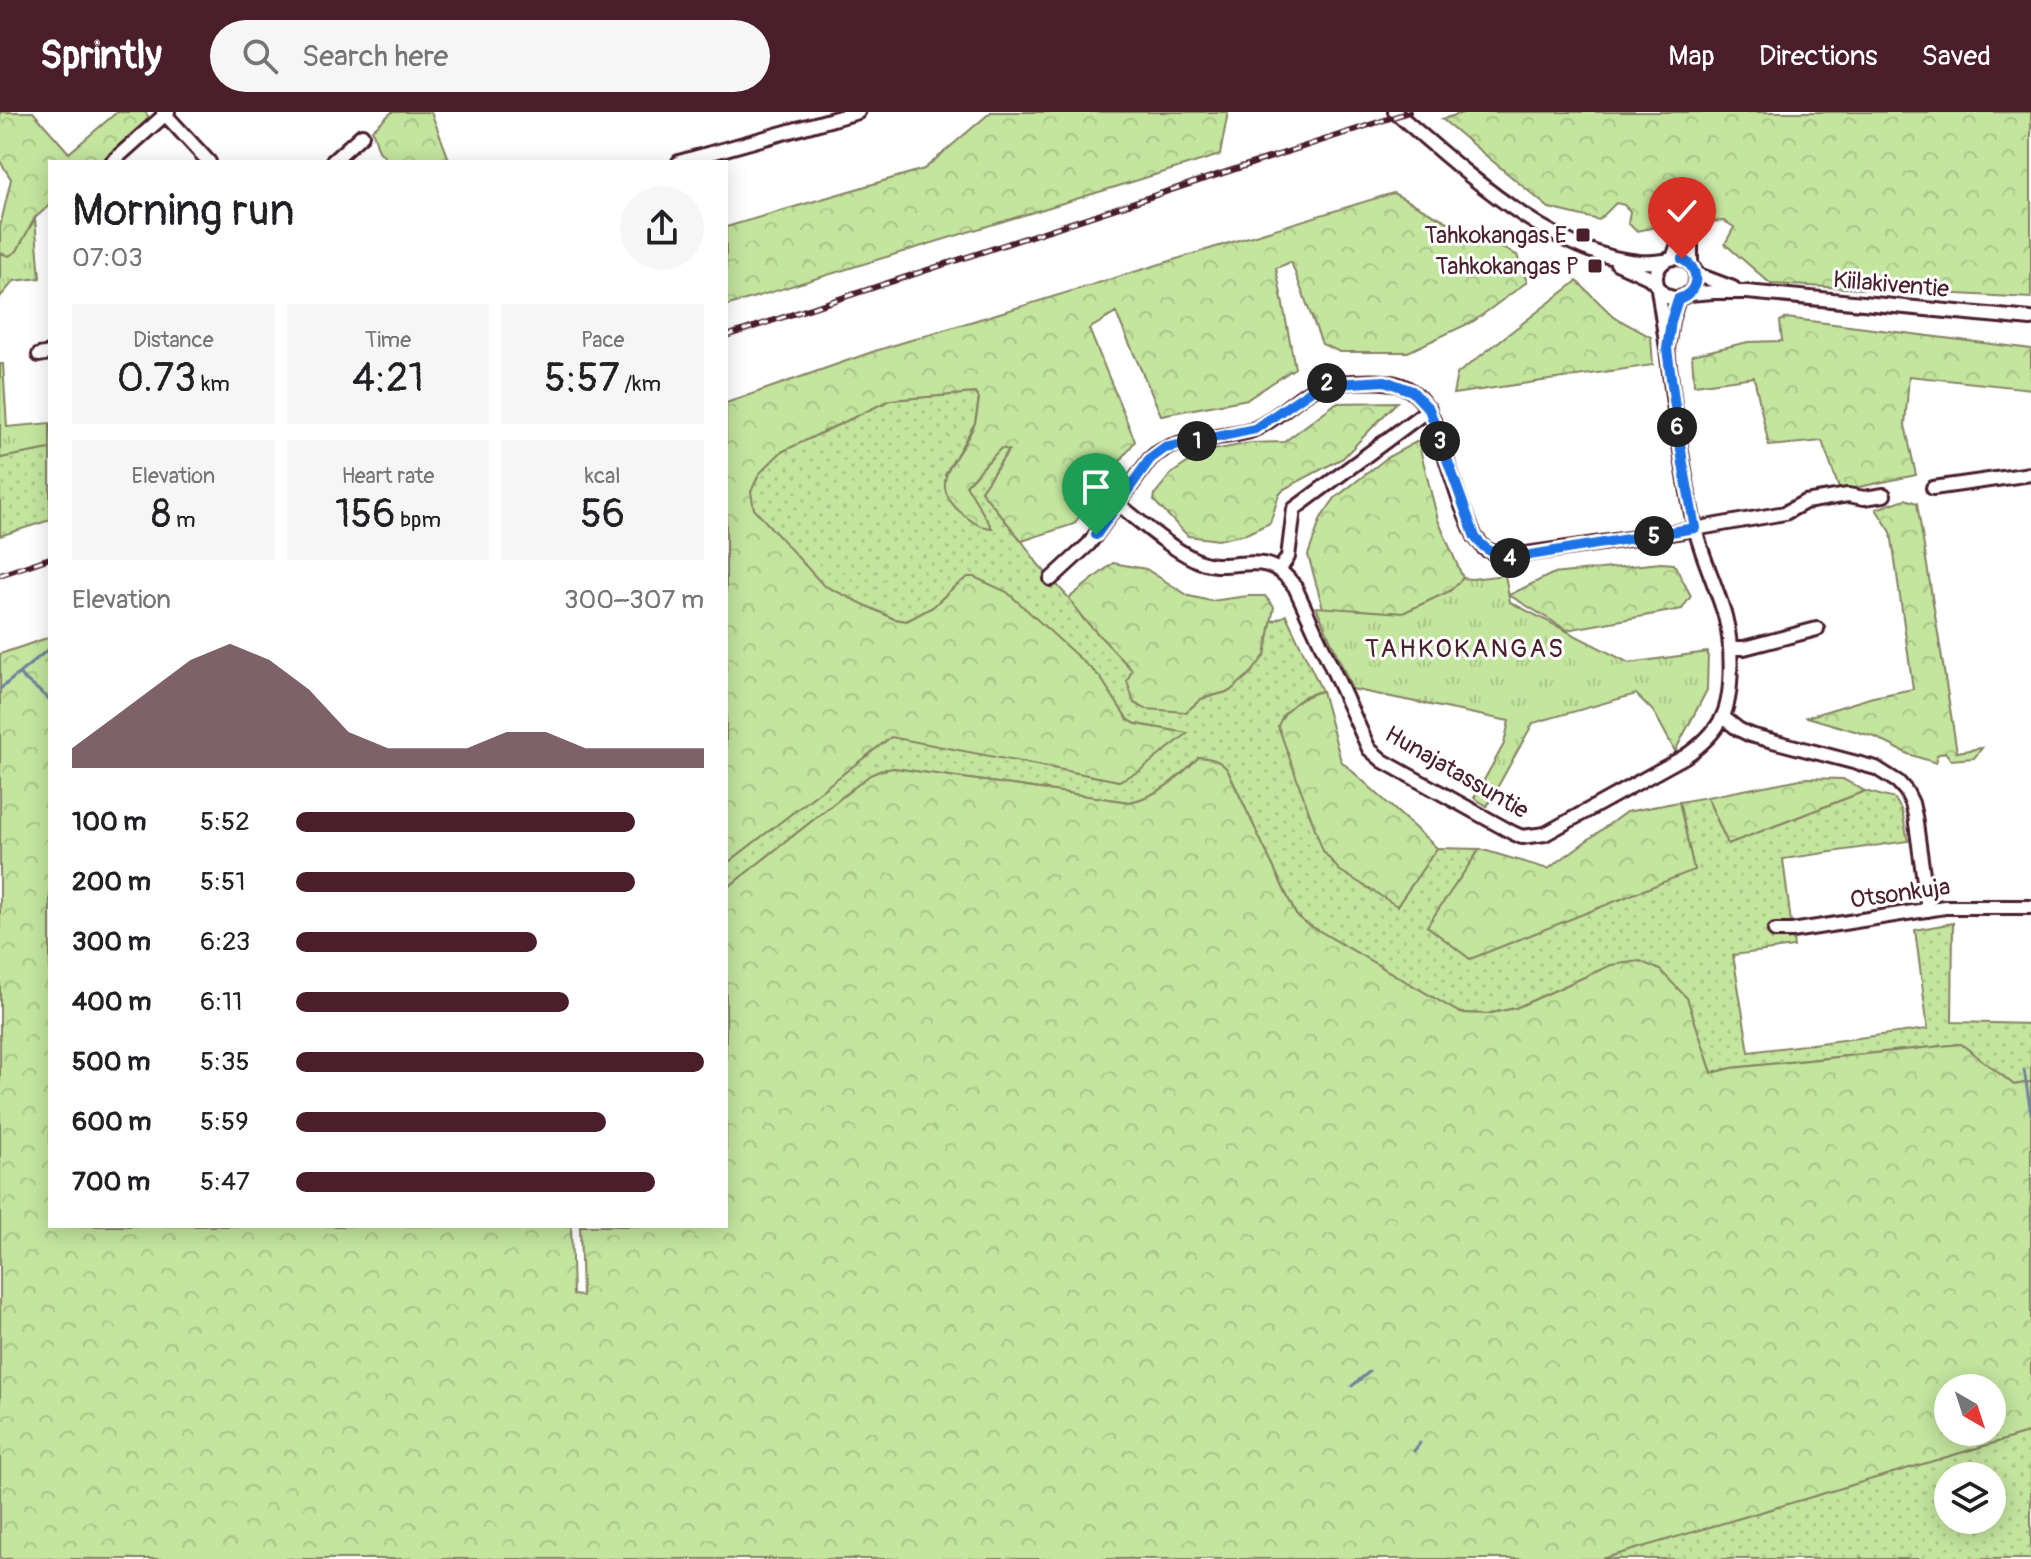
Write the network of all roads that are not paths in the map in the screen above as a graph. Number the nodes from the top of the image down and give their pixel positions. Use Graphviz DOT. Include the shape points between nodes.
graph roads {
  1 [pos="858,112"];
  2 [pos="1395,112"];
  3 [pos="165,113"];
  4 [pos="362,135"];
  5 [pos="114,160"];
  6 [pos="207,160"];
  7 [pos="334,160"];
  8 [pos="686,160"];
  9 [pos="1593,251"];
  10 [pos="1669,260"];
  11 [pos="1693,270"];
  12 [pos="1657,287"];
  13 [pos="1747,292"];
  14 [pos="1684,296"];
  15 [pos="2031,319"];
  16 [pos="1667,349"];
  17 [pos="1429,409"];
  18 [pos="2031,474"];
  19 [pos="1933,488"];
  20 [pos="1884,495"];
  21 [pos="1118,504"];
  22 [pos="1695,528"];
  23 [pos="1280,569"];
  24 [pos="1051,579"];
  25 [pos="1817,629"];
  26 [pos="1731,648"];
  27 [pos="1723,717"];
  28 [pos="2031,907"];
  29 [pos="1928,910"];
  30 [pos="1775,931"];
  1 -- 8 [label="street"];
  2 -- 9 [label="street" via="1512,206"];
  3 -- 5 [label="street"];
  3 -- 6 [label="street"];
  4 -- 7 [label="street"];
  9 -- 10 [label="street" via="1632,261"];
  9 -- 12 [label="street" via="1648,277"];
  10 -- 11 [label="street" via="1682,259"];
  10 -- 11 [label="street" via="1687,230"];
  10 -- 12 [label="street" via="1656,273"];
  11 -- 13 [label="street, Kiilakiventie"];
  11 -- 14 [label="street" via="1695,285"];
  12 -- 14 [label="street" via="1667,297"];
  12 -- 16 [label="street"];
  13 -- 14 [label="street, Kiilakiventie"];
  13 -- 15 [label="street, Kiilakiventie"];
  14 -- 16 [label="street" via="1671,321"];
  16 -- 22 [label="street"];
  17 -- 21 [label="street" via="1412,391 1385,381 1319,385 1255,429 1165,448 1150,459"];
  17 -- 22 [label="street" via="1475,537 1492,553 1512,558"];
  17 -- 23 [label="street" via="1294,509 1288,557"];
  18 -- 19 [label="street"];
  20 -- 22 [label="street" via="1805,502 1785,513"];
  21 -- 23 [label="street" via="1199,561 1265,563"];
  21 -- 24 [label="street" via="1089,544"];
  22 -- 26 [label="street"];
  23 -- 27 [label="street, Hunajatassuntie" via="1295,587 1369,749 1522,837 1545,834 1684,757 1703,744"];
  25 -- 26 [label="street"];
  26 -- 27 [label="street"];
  27 -- 29 [label="street" via="1750,735 1876,768 1898,782 1912,803"];
  28 -- 29 [label="street, Otsonkuja"];
  29 -- 30 [label="street, Otsonkuja"];
}
